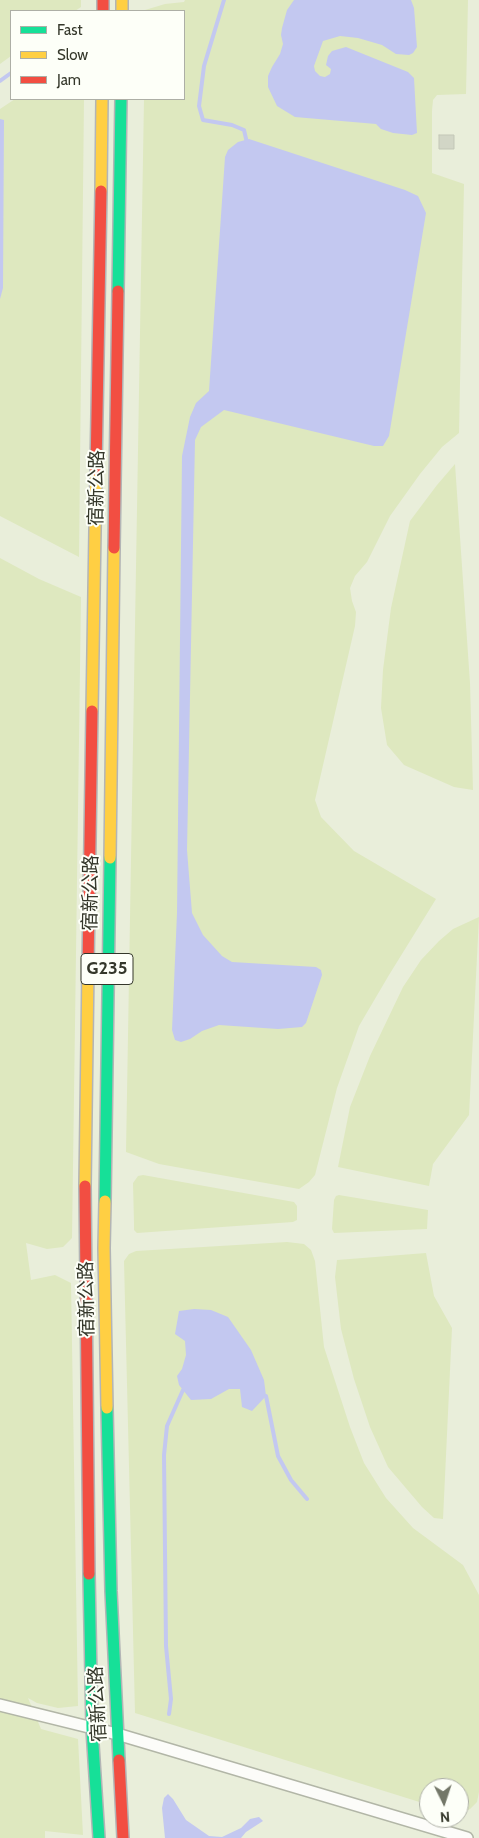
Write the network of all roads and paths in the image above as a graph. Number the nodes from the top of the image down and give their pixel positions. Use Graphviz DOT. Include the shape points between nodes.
graph roads {
  1 [pos="102,100"];
  2 [pos="121,100"];
  3 [pos="0,1705"];
  4 [pos="92,1729"];
  5 [pos="117,1734"];
  6 [pos="100,1838"];
  7 [pos="123,1838"];
  8 [pos="467,1838"];
  1 -- 4 [label="highway, 宿新公路 / G235" via="85,1164"];
  2 -- 5 [label="highway, 宿新公路 / G235" via="104,1164 110,1591"];
  3 -- 4 [label="street"];
  4 -- 5 [label="street"];
  4 -- 6 [label="highway, 宿新公路 / G235"];
  5 -- 7 [label="highway, 宿新公路 / G235"];
  5 -- 8 [label="street"];
}
